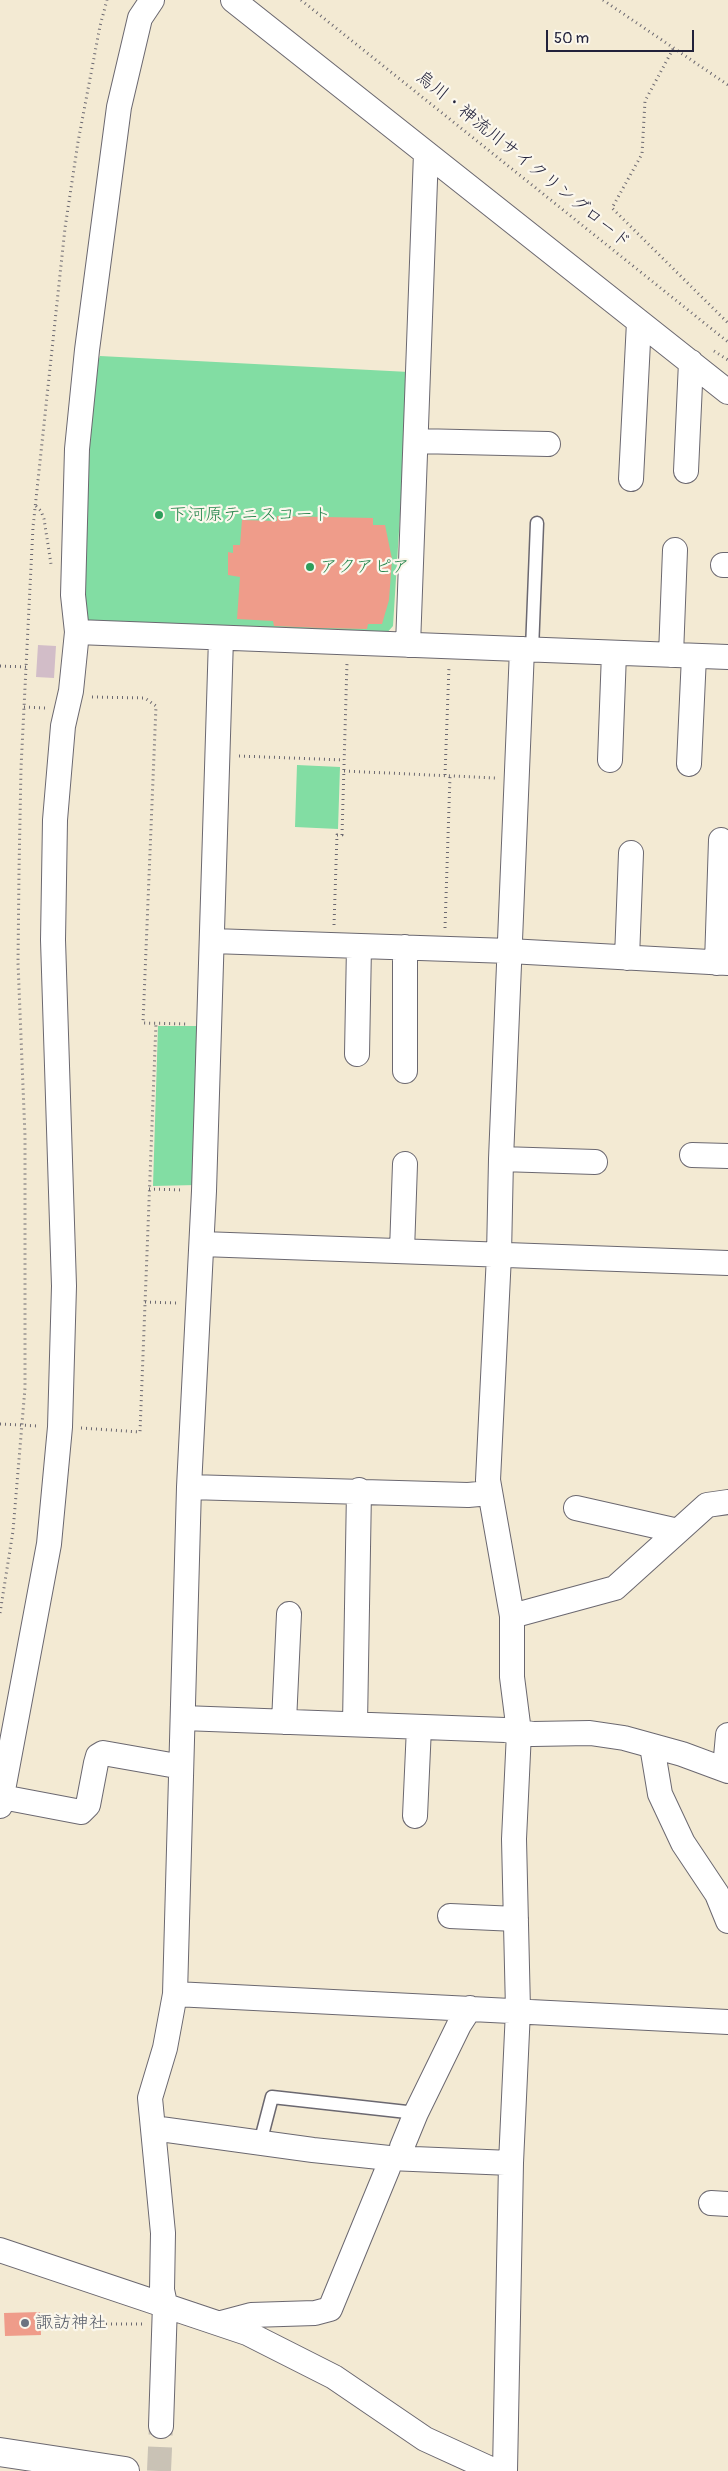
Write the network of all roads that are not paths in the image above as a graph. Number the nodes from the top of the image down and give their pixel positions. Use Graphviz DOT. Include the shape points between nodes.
graph roads {
  1 [pos="152,0"];
  2 [pos="233,0"];
  3 [pos="426,153"];
  4 [pos="639,322"];
  5 [pos="690,362"];
  6 [pos="728,392"];
  7 [pos="416,441"];
  8 [pos="548,444"];
  9 [pos="686,471"];
  10 [pos="631,479"];
  11 [pos="537,522"];
  12 [pos="675,550"];
  13 [pos="77,632"];
  14 [pos="221,638"];
  15 [pos="408,645"];
  16 [pos="527,650"];
  17 [pos="614,653"];
  18 [pos="671,655"];
  19 [pos="694,656"];
  20 [pos="728,657"];
  21 [pos="610,760"];
  22 [pos="689,764"];
  23 [pos="721,840"];
  24 [pos="631,853"];
  25 [pos="212,941"];
  26 [pos="359,946"];
  27 [pos="405,948"];
  28 [pos="509,950"];
  29 [pos="627,958"];
  30 [pos="722,963"];
  31 [pos="357,1054"];
  32 [pos="405,1071"];
  33 [pos="692,1155"];
  34 [pos="728,1156"];
  35 [pos="501,1159"];
  36 [pos="595,1162"];
  37 [pos="405,1164"];
  38 [pos="202,1244"];
  39 [pos="402,1251"];
  40 [pos="499,1255"];
  41 [pos="728,1263"];
  42 [pos="189,1487"];
  43 [pos="359,1490"];
  44 [pos="490,1493"];
  45 [pos="728,1502"];
  46 [pos="576,1508"];
  47 [pos="678,1531"];
  48 [pos="289,1614"];
  49 [pos="512,1616"];
  50 [pos="183,1718"];
  51 [pos="284,1722"];
  52 [pos="355,1724"];
  53 [pos="419,1727"];
  54 [pos="519,1732"];
  55 [pos="728,1735"];
  56 [pos="652,1746"];
  57 [pos="181,1765"];
  58 [pos="726,1770"];
  59 [pos="1,1802"];
  60 [pos="415,1816"];
  61 [pos="450,1916"];
  62 [pos="516,1919"];
  63 [pos="728,1921"];
  64 [pos="175,1994"];
  65 [pos="470,2008"];
  66 [pos="518,2010"];
  67 [pos="728,2022"];
  68 [pos="416,2113"];
  69 [pos="154,2128"];
  70 [pos="260,2144"];
  71 [pos="395,2158"];
  72 [pos="511,2163"];
  73 [pos="0,2250"];
  74 [pos="164,2314"];
  75 [pos="221,2323"];
  76 [pos="161,2426"];
  77 [pos="0,2452"];
  78 [pos="125,2471"];
  79 [pos="495,2471"];
  80 [pos="505,2471"];
  1 -- 13 [label="street" via="140,18 119,108 87,350 77,459 73,595"];
  2 -- 3 [label="street"];
  3 -- 4 [label="street"];
  3 -- 7 [label="street"];
  4 -- 5 [label="street"];
  4 -- 10 [label="street"];
  5 -- 6 [label="street"];
  5 -- 9 [label="street"];
  7 -- 8 [label="street"];
  7 -- 15 [label="street"];
  11 -- 16 [label="lane"];
  12 -- 18 [label="street"];
  13 -- 14 [label="street"];
  13 -- 59 [label="street" via="62,702 63,726 54,820 53,940 64,1286 60,1427 49,1544"];
  14 -- 15 [label="street"];
  14 -- 25 [label="street"];
  15 -- 16 [label="street"];
  16 -- 17 [label="street"];
  16 -- 28 [label="street"];
  17 -- 18 [label="street"];
  17 -- 21 [label="street"];
  18 -- 19 [label="street"];
  19 -- 20 [label="street"];
  19 -- 22 [label="street"];
  23 -- 30 [label="street"];
  24 -- 29 [label="street"];
  25 -- 26 [label="street"];
  25 -- 38 [label="street"];
  26 -- 27 [label="street"];
  26 -- 31 [label="street"];
  27 -- 28 [label="street"];
  27 -- 32 [label="street"];
  28 -- 29 [label="street"];
  28 -- 35 [label="street"];
  29 -- 30 [label="street"];
  33 -- 34 [label="street"];
  35 -- 36 [label="street"];
  35 -- 40 [label="street"];
  37 -- 39 [label="street"];
  38 -- 39 [label="street"];
  38 -- 42 [label="street"];
  39 -- 40 [label="street"];
  40 -- 41 [label="street"];
  40 -- 44 [label="street"];
  42 -- 43 [label="street"];
  42 -- 50 [label="street"];
  43 -- 44 [label="street" via="468,1495"];
  43 -- 52 [label="street"];
  44 -- 49 [label="street"];
  45 -- 47 [label="street" via="706,1505"];
  46 -- 47 [label="street"];
  47 -- 49 [label="street" via="615,1588"];
  48 -- 51 [label="street"];
  49 -- 54 [label="street" via="512,1677"];
  50 -- 51 [label="street"];
  50 -- 57 [label="street"];
  51 -- 52 [label="street"];
  52 -- 53 [label="street"];
  53 -- 54 [label="street"];
  53 -- 60 [label="street"];
  54 -- 56 [label="street" via="590,1732"];
  54 -- 62 [label="street" via="514,1839"];
  55 -- 58 [label="street"];
  56 -- 58 [label="street"];
  56 -- 63 [label="street" via="660,1794 682,1843 716,1894"];
  57 -- 59 [label="street" via="171,1766 103,1753 98,1756 88,1805 81,1812"];
  57 -- 64 [label="street"];
  61 -- 62 [label="street"];
  62 -- 66 [label="street"];
  64 -- 65 [label="street"];
  64 -- 69 [label="street" via="165,2048 150,2098"];
  65 -- 66 [label="street"];
  65 -- 68 [label="street"];
  66 -- 67 [label="street"];
  66 -- 72 [label="street"];
  68 -- 70 [label="lane" via="272,2097"];
  68 -- 71 [label="street"];
  69 -- 70 [label="street"];
  69 -- 74 [label="street" via="163,2233"];
  70 -- 71 [label="street"];
  71 -- 72 [label="street"];
  71 -- 75 [label="street" via="384,2177 330,2309 315,2313 251,2315"];
  72 -- 80 [label="street"];
  73 -- 74 [label="street"];
  74 -- 75 [label="street"];
  74 -- 76 [label="street"];
  75 -- 79 [label="street" via="334,2377 425,2439"];
  77 -- 78 [label="main road"];
}
